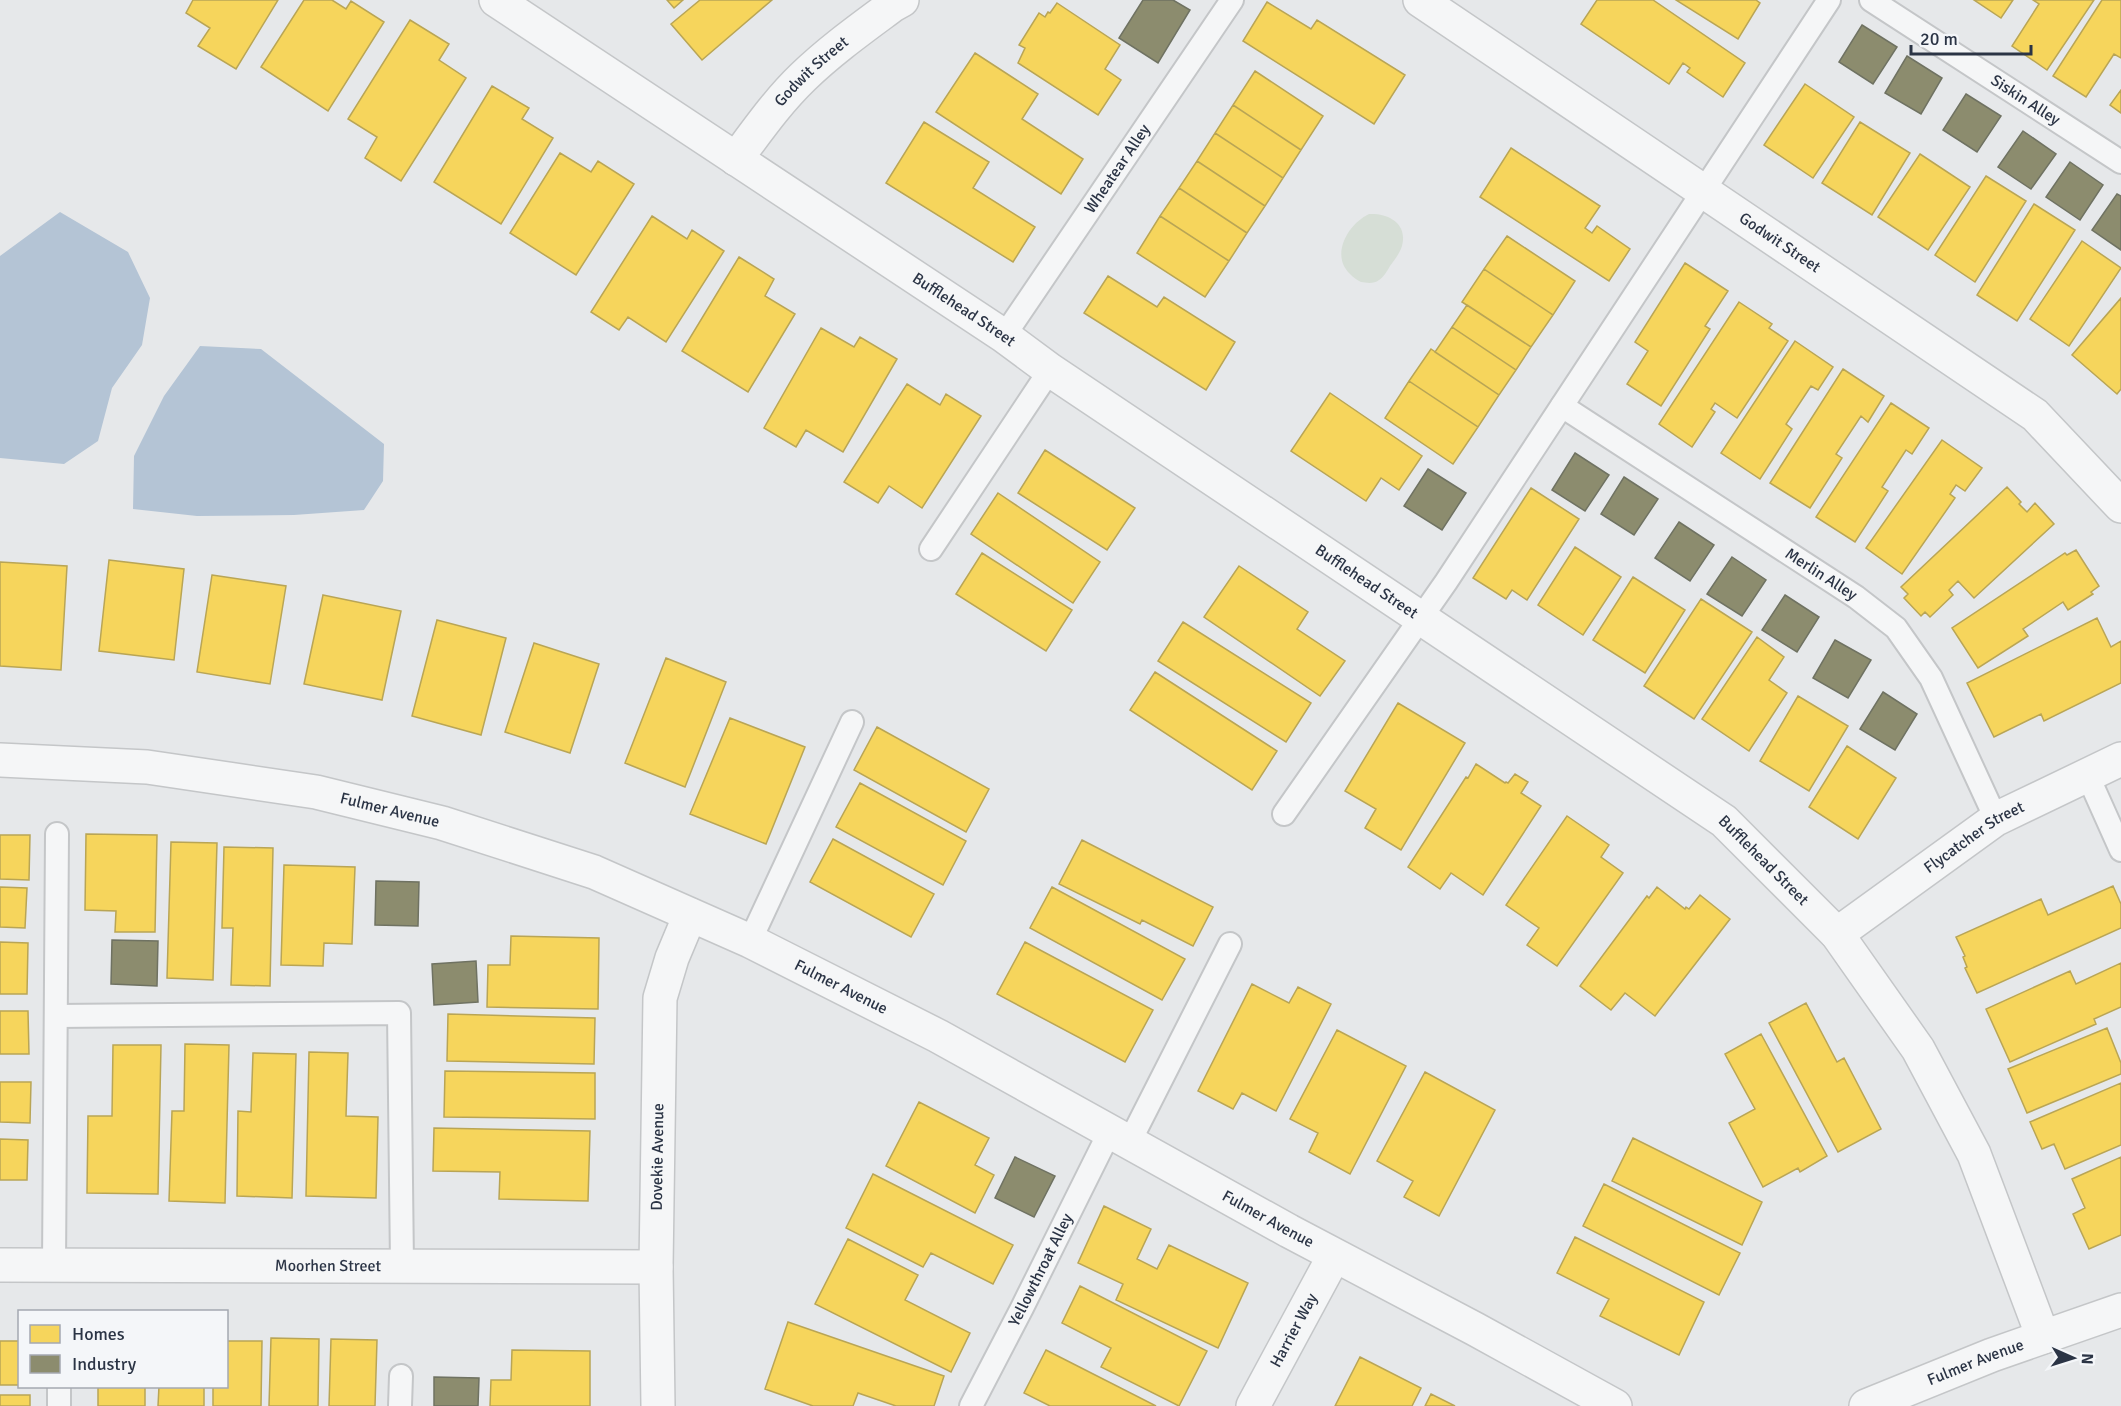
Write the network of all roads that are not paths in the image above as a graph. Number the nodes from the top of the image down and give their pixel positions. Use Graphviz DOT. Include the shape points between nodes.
graph roads {
  1 [pos="496,0"];
  2 [pos="1232,0"];
  3 [pos="1420,0"];
  4 [pos="1829,0"];
  5 [pos="1871,0"];
  6 [pos="895,2"];
  7 [pos="736,159"];
  8 [pos="2121,162"];
  9 [pos="1704,190"];
  10 [pos="1004,336"];
  11 [pos="1050,370"];
  12 [pos="1562,406"];
  13 [pos="2121,506"];
  14 [pos="931,549"];
  15 [pos="1421,619"];
  16 [pos="852,722"];
  17 [pos="2121,759"];
  18 [pos="0,760"];
  19 [pos="2087,774"];
  20 [pos="1284,814"];
  21 [pos="1996,819"];
  22 [pos="57,834"];
  23 [pos="2121,850"];
  24 [pos="690,915"];
  25 [pos="1838,934"];
  26 [pos="750,941"];
  27 [pos="1230,944"];
  28 [pos="56,1016"];
  29 [pos="1119,1138"];
  30 [pos="1334,1256"];
  31 [pos="0,1265"];
  32 [pos="54,1265"];
  33 [pos="402,1265"];
  34 [pos="656,1267"];
  35 [pos="2121,1310"];
  36 [pos="2043,1337"];
  37 [pos="400,1376"];
  38 [pos="59,1388"];
  39 [pos="59,1406"];
  40 [pos="400,1406"];
  41 [pos="658,1406"];
  42 [pos="970,1406"];
  43 [pos="1253,1406"];
  44 [pos="1615,1406"];
  45 [pos="1866,1406"];
  1 -- 7 [label="street, Bufflehead Street"];
  2 -- 10 [label="lane, Wheatear Alley"];
  3 -- 9 [label="street, Godwit Street"];
  4 -- 9 [label="lane"];
  5 -- 8 [label="lane, Siskin Alley"];
  6 -- 7 [label="street, Godwit Street" via="802,78"];
  7 -- 10 [label="street, Bufflehead Street"];
  9 -- 12 [label="lane"];
  9 -- 13 [label="street, Godwit Street" via="2035,415"];
  10 -- 11 [label="street, Bufflehead Street"];
  11 -- 14 [label="lane"];
  11 -- 15 [label="street, Bufflehead Street"];
  12 -- 15 [label="lane"];
  12 -- 21 [label="lane, Merlin Alley" via="1856,597 1896,628 1931,678"];
  15 -- 20 [label="lane"];
  15 -- 25 [label="street, Bufflehead Street" via="1724,821"];
  16 -- 26 [label="lane"];
  17 -- 19 [label="street, Flycatcher Street"];
  18 -- 24 [label="street, Fulmer Avenue" via="147,766 316,792 442,823 594,872"];
  19 -- 21 [label="street, Flycatcher Street"];
  19 -- 23 [label="lane"];
  21 -- 25 [label="street, Flycatcher Street"];
  22 -- 28 [label="lane"];
  24 -- 26 [label="street, Fulmer Avenue"];
  24 -- 34 [label="street, Dovekie Avenue" via="660,998"];
  25 -- 36 [label="street, Bufflehead Street" via="1918,1049 1974,1154"];
  26 -- 29 [label="street, Fulmer Avenue" via="938,1036"];
  27 -- 29 [label="lane, Yellowthroat Alley"];
  28 -- 32 [label="lane"];
  28 -- 33 [label="lane" via="399,1013"];
  29 -- 30 [label="street, Fulmer Avenue"];
  29 -- 42 [label="lane, Yellowthroat Alley"];
  30 -- 43 [label="street, Harrier Way"];
  30 -- 44 [label="street, Fulmer Avenue"];
  31 -- 32 [label="street, Moorhen Street"];
  32 -- 33 [label="street, Moorhen Street"];
  33 -- 34 [label="street, Moorhen Street"];
  34 -- 41 [label="street, Dovekie Avenue"];
  35 -- 36 [label="street, Fulmer Avenue"];
  36 -- 45 [label="street, Fulmer Avenue"];
  37 -- 40 [label="lane"];
  38 -- 39 [label="lane"];
}
